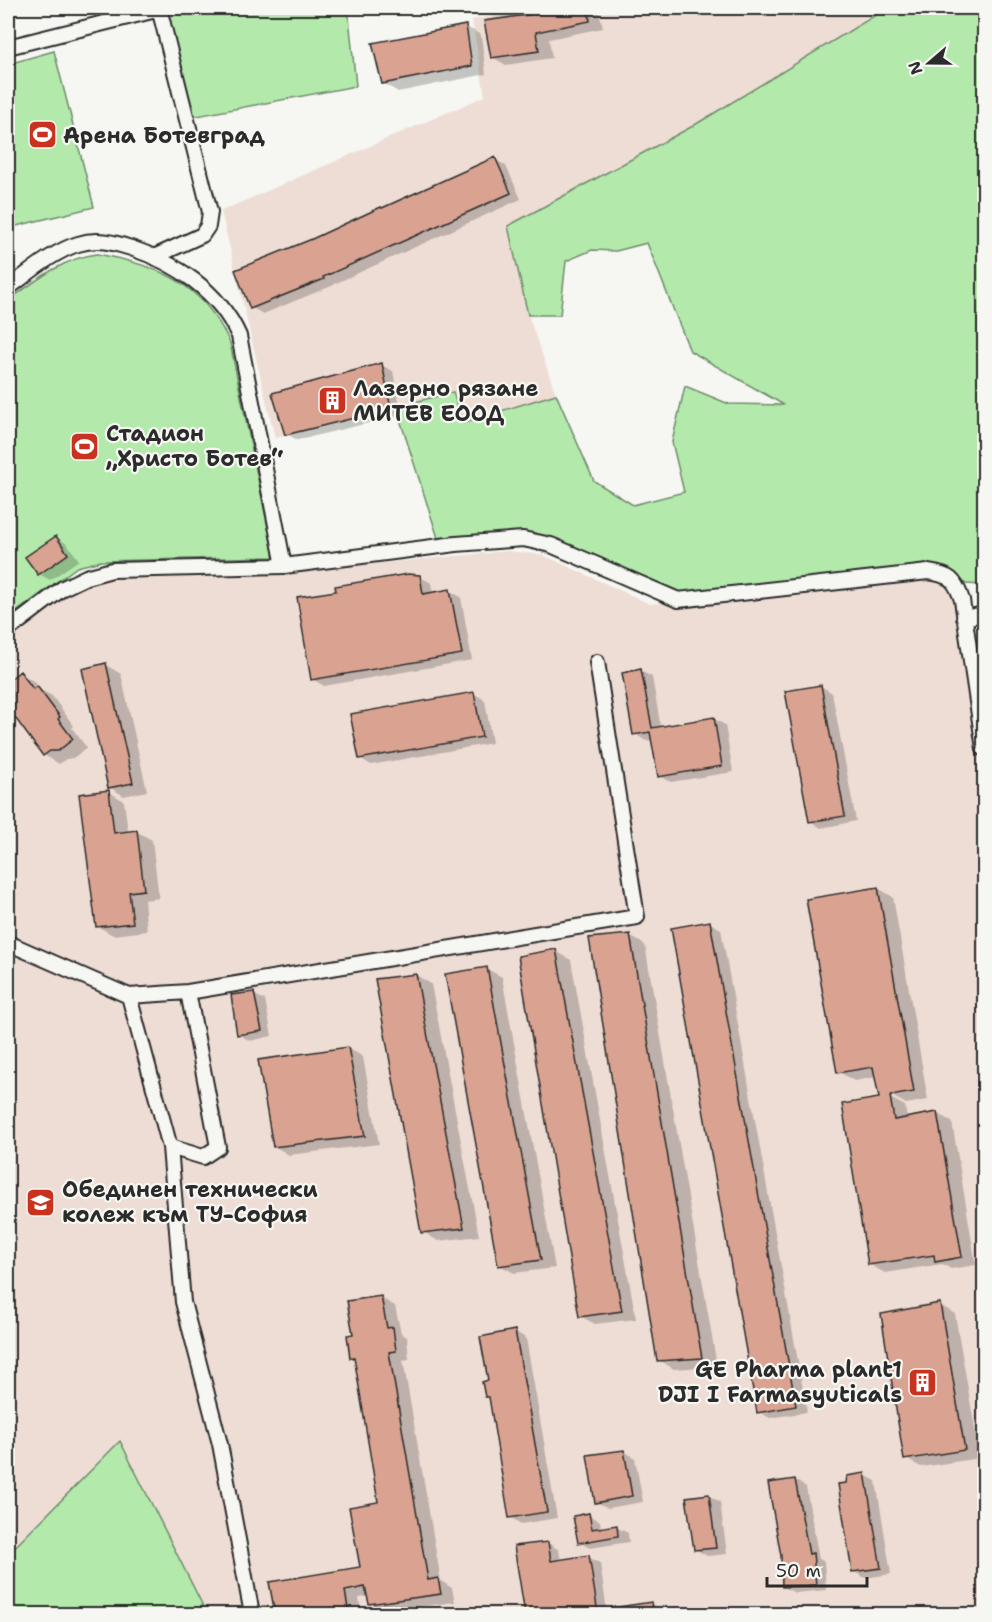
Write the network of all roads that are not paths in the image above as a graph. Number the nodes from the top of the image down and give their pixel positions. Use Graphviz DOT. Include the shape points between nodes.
graph roads {
  1 [pos="159,8"];
  2 [pos="8,47"];
  3 [pos="156,256"];
  4 [pos="8,288"];
  5 [pos="284,566"];
  6 [pos="984,614"];
  7 [pos="964,618"];
  8 [pos="8,630"];
  9 [pos="597,662"];
  10 [pos="984,749"];
  11 [pos="8,943"];
  12 [pos="188,992"];
  13 [pos="129,996"];
  14 [pos="170,1147"];
  15 [pos="252,1614"];
  1 -- 2 [label="street"];
  1 -- 3 [label="street" via="210,212 202,235"];
  3 -- 4 [label="street" via="94,240 53,256"];
  3 -- 5 [label="street" via="209,294 238,336"];
  5 -- 7 [label="street" via="523,539 550,545 678,600 928,572 944,574 956,584"];
  5 -- 8 [label="street" via="112,570 63,588"];
  6 -- 7 [label="street"];
  7 -- 10 [label="street"];
  9 -- 12 [label="street" via="637,917"];
  11 -- 13 [label="street"];
  12 -- 13 [label="street"];
  12 -- 14 [label="street" via="218,1147 203,1157"];
  13 -- 14 [label="street"];
  14 -- 15 [label="street" via="183,1302 220,1444"];
}
